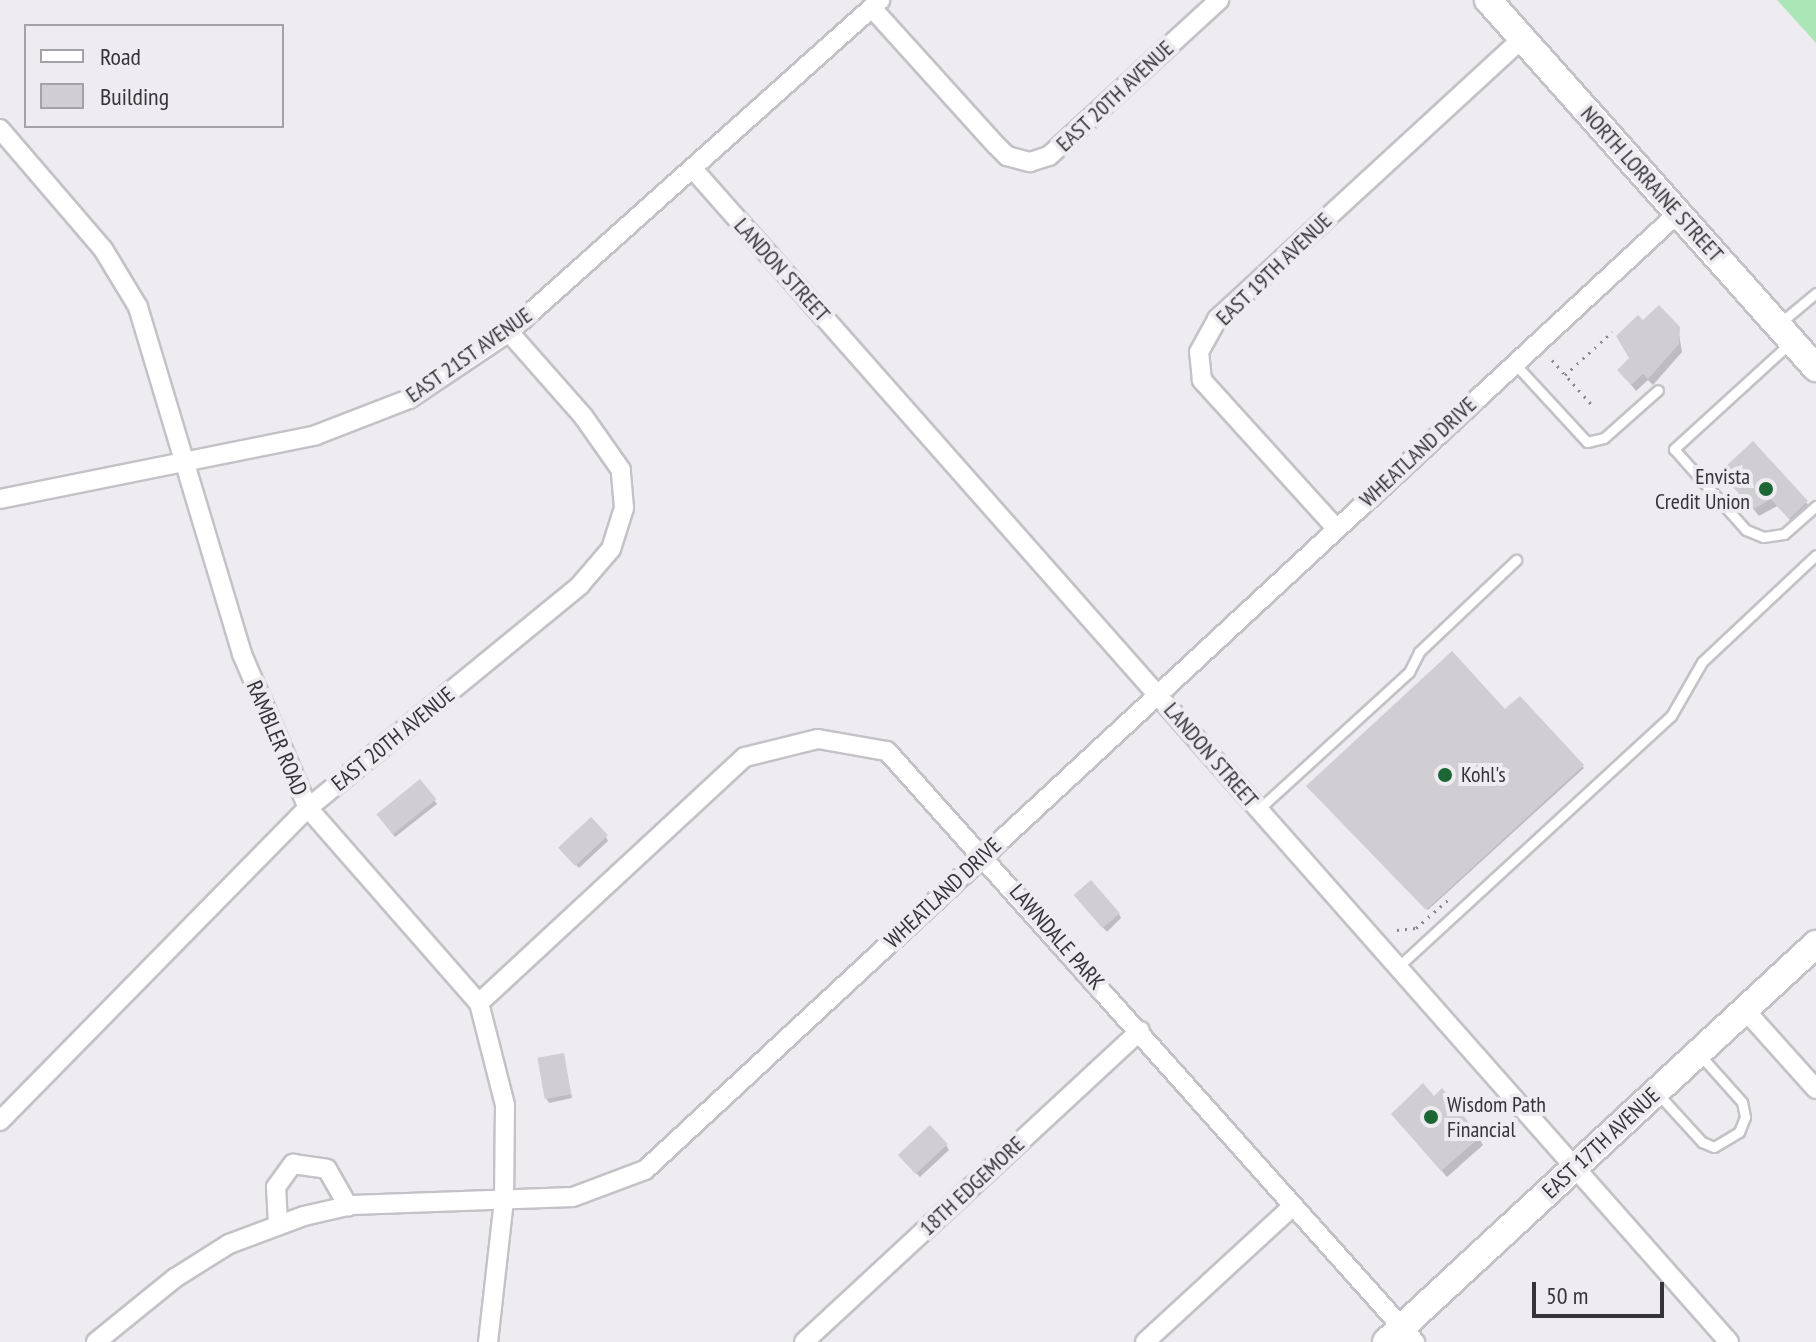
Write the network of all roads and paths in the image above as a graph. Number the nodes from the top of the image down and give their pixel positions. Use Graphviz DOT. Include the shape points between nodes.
graph roads {
  1 [pos="1219,0"];
  2 [pos="1488,0"];
  3 [pos="876,4"];
  4 [pos="1523,38"];
  5 [pos="0,129"];
  6 [pos="693,169"];
  7 [pos="1677,214"];
  8 [pos="1816,293"];
  9 [pos="509,332"];
  10 [pos="1612,332"];
  11 [pos="1784,333"];
  12 [pos="1552,360"];
  13 [pos="1515,364"];
  14 [pos="1816,368"];
  15 [pos="1565,375"];
  16 [pos="1658,390"];
  17 [pos="1591,404"];
  18 [pos="184,460"];
  19 [pos="0,499"];
  20 [pos="1816,506"];
  21 [pos="1336,528"];
  22 [pos="1816,555"];
  23 [pos="1516,560"];
  24 [pos="1156,692"];
  25 [pos="308,808"];
  26 [pos="1259,809"];
  27 [pos="985,855"];
  28 [pos="1451,898"];
  29 [pos="1397,930"];
  30 [pos="1816,944"];
  31 [pos="1399,966"];
  32 [pos="479,1003"];
  33 [pos="1745,1010"];
  34 [pos="1140,1031"];
  35 [pos="1699,1054"];
  36 [pos="1816,1089"];
  37 [pos="1656,1092"];
  38 [pos="0,1121"];
  39 [pos="1576,1167"];
  40 [pos="504,1200"];
  41 [pos="348,1206"];
  42 [pos="1293,1206"];
  43 [pos="278,1224"];
  44 [pos="1401,1337"];
  45 [pos="96,1342"];
  46 [pos="488,1342"];
  47 [pos="804,1342"];
  48 [pos="1145,1342"];
  49 [pos="1729,1342"];
  1 -- 3 [label="street, EAST 20TH AVENUE" via="1049,156 1030,162 1007,156 996,145"];
  2 -- 4 [label="street, NORTH LORRAINE STREET"];
  3 -- 6 [label="street, EAST 21ST AVENUE"];
  4 -- 7 [label="street, NORTH LORRAINE STREET"];
  4 -- 21 [label="street, EAST 19TH AVENUE" via="1217,319 1199,352 1202,380"];
  5 -- 18 [label="street, RAMBLER ROAD" via="121,274 138,307"];
  6 -- 9 [label="street, EAST 21ST AVENUE"];
  6 -- 24 [label="street, LANDON STREET"];
  7 -- 11 [label="street, NORTH LORRAINE STREET"];
  7 -- 13 [label="street, WHEATLAND DRIVE"];
  8 -- 11 [label="lane"];
  9 -- 18 [label="street, EAST 21ST AVENUE" via="396,404 316,435"];
  9 -- 25 [label="street, EAST 20TH AVENUE" via="583,416 621,470 624,508 611,549 580,585"];
  10 -- 15 [label="path"];
  11 -- 14 [label="street, NORTH LORRAINE STREET"];
  11 -- 20 [label="lane" via="1674,449 1746,530 1763,537 1784,534"];
  12 -- 15 [label="path"];
  13 -- 16 [label="lane" via="1587,442 1604,438"];
  13 -- 21 [label="street, WHEATLAND DRIVE"];
  15 -- 17 [label="path"];
  18 -- 19 [label="street, EAST 21ST AVENUE"];
  18 -- 25 [label="street, RAMBLER ROAD" via="242,654"];
  21 -- 24 [label="street, WHEATLAND DRIVE"];
  22 -- 31 [label="lane" via="1702,662 1671,716"];
  23 -- 26 [label="lane" via="1419,652 1409,672"];
  24 -- 26 [label="street, LANDON STREET"];
  24 -- 27 [label="street, WHEATLAND DRIVE"];
  25 -- 32 [label="street, RAMBLER ROAD"];
  25 -- 38 [label="street, EAST 20TH AVENUE"];
  26 -- 31 [label="street, LANDON STREET"];
  27 -- 32 [label="street, LAWNDALE PARK" via="887,751 818,739 745,757"];
  27 -- 34 [label="street, LAWNDALE PARK"];
  27 -- 40 [label="street, WHEATLAND DRIVE" via="645,1170 573,1197"];
  28 -- 29 [label="path" via="1416,928"];
  30 -- 33 [label="street, EAST 17TH AVENUE"];
  31 -- 39 [label="street, LANDON STREET"];
  32 -- 40 [label="street, RAMBLER ROAD" via="505,1105"];
  33 -- 35 [label="street, EAST 17TH AVENUE"];
  33 -- 36 [label="street"];
  34 -- 42 [label="street, LAWNDALE PARK"];
  34 -- 47 [label="street, 18TH EDGEMORE"];
  35 -- 37 [label="street, EAST 17TH AVENUE"];
  35 -- 37 [label="lane" via="1742,1102 1745,1117 1739,1132 1714,1147 1702,1142"];
  37 -- 39 [label="street, EAST 17TH AVENUE"];
  39 -- 44 [label="street, EAST 17TH AVENUE"];
  39 -- 49 [label="street, LANDON STREET"];
  40 -- 41 [label="street, WHEATLAND DRIVE"];
  40 -- 46 [label="street, RAMBLER ROAD"];
  41 -- 43 [label="street, WHEATLAND DRIVE"];
  41 -- 43 [label="street" via="327,1169 293,1164 276,1187"];
  42 -- 44 [label="street, LAWNDALE PARK"];
  42 -- 48 [label="street"];
  43 -- 45 [label="street, WHEATLAND DRIVE" via="229,1244 175,1278"];
}
